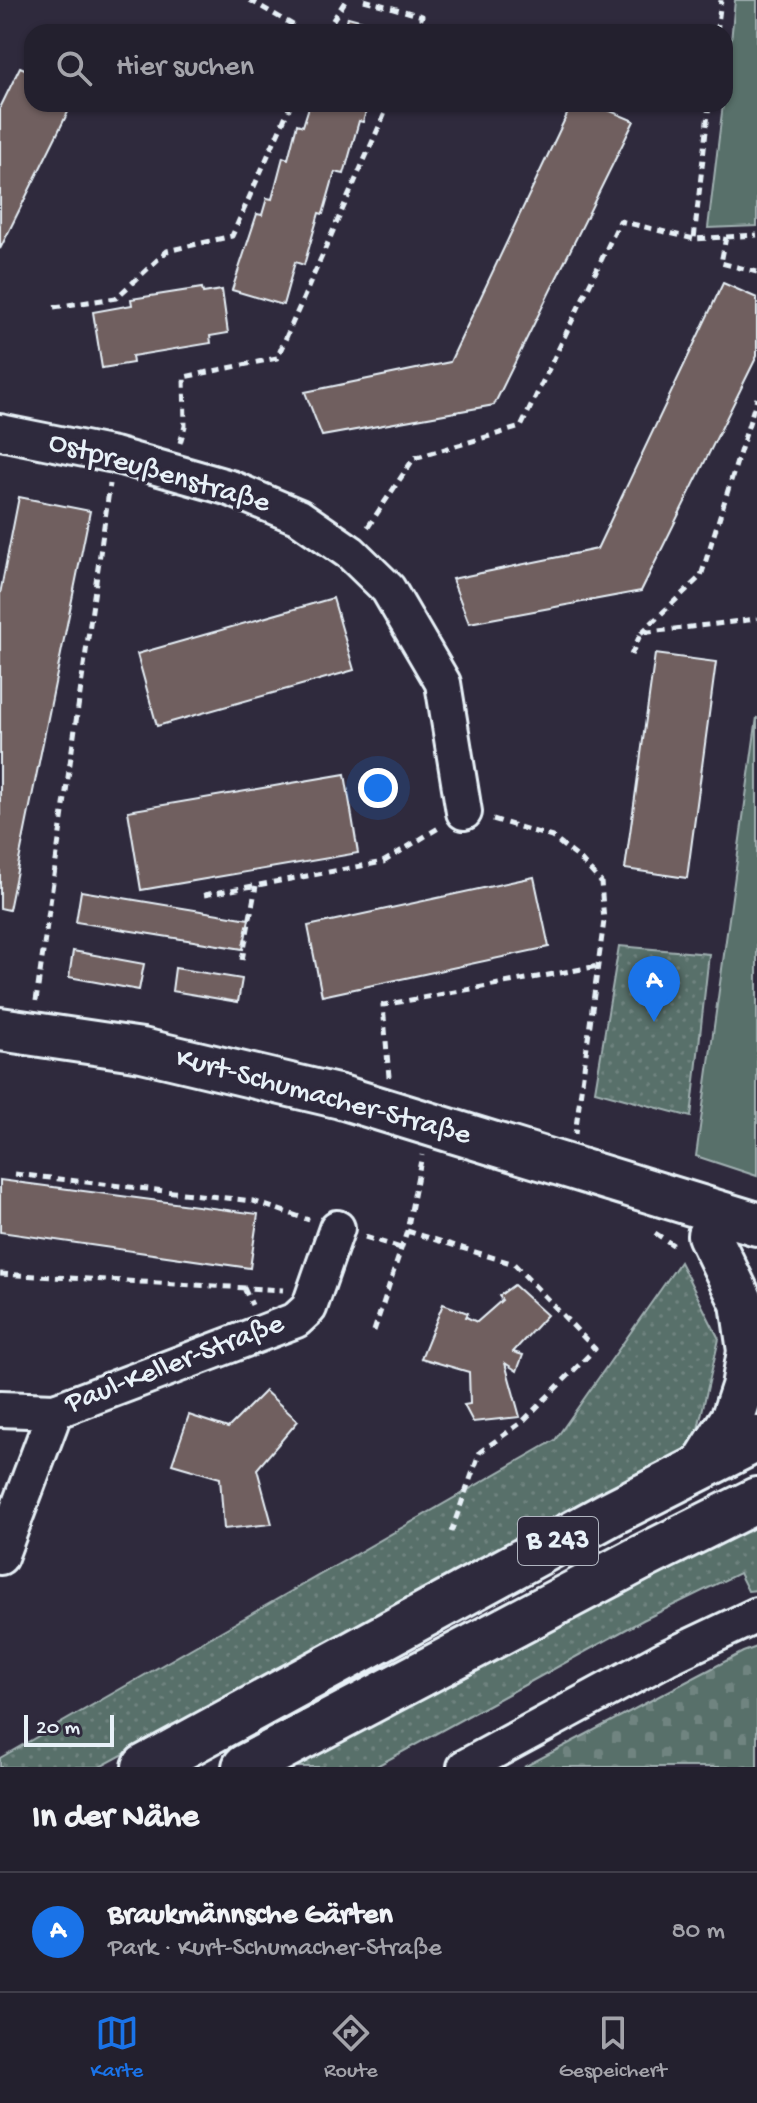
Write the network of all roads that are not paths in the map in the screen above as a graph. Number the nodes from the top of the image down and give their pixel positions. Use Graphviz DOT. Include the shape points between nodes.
graph roads {
  1 [pos="0,432"];
  2 [pos="464,812"];
  3 [pos="0,1029"];
  4 [pos="641,1190"];
  5 [pos="757,1224"];
  6 [pos="337,1228"];
  7 [pos="696,1244"];
  8 [pos="757,1273"];
  9 [pos="0,1409"];
  10 [pos="55,1411"];
  11 [pos="757,1439"];
  12 [pos="702,1466"];
  13 [pos="757,1500"];
  14 [pos="0,1557"];
  15 [pos="757,1615"];
  16 [pos="145,1767"];
  17 [pos="245,1767"];
  18 [pos="465,1767"];
  1 -- 2 [label="street, Ostpreußenstraße" via="114,455 230,488 299,517 351,553 388,589 443,683"];
  3 -- 4 [label="main road, Kurt-Schumacher-Straße" via="154,1053 378,1107"];
  4 -- 5 [label="main road, Kurt-Schumacher-Straße"];
  4 -- 7 [label="main road, Kurt-Schumacher-Straße"];
  6 -- 10 [label="street, Paul-Keller-Straße" via="309,1308 296,1320"];
  7 -- 8 [label="main road, Kurt-Schumacher-Straße"];
  7 -- 12 [label="main road" via="742,1303 749,1351 733,1417"];
  9 -- 10 [label="street, Paul-Keller-Straße"];
  10 -- 14 [label="street"];
  11 -- 12 [label="highway, B 243"];
  12 -- 16 [label="highway, B 243"];
  13 -- 17 [label="highway, B 243"];
  15 -- 18 [label="street"];
}
